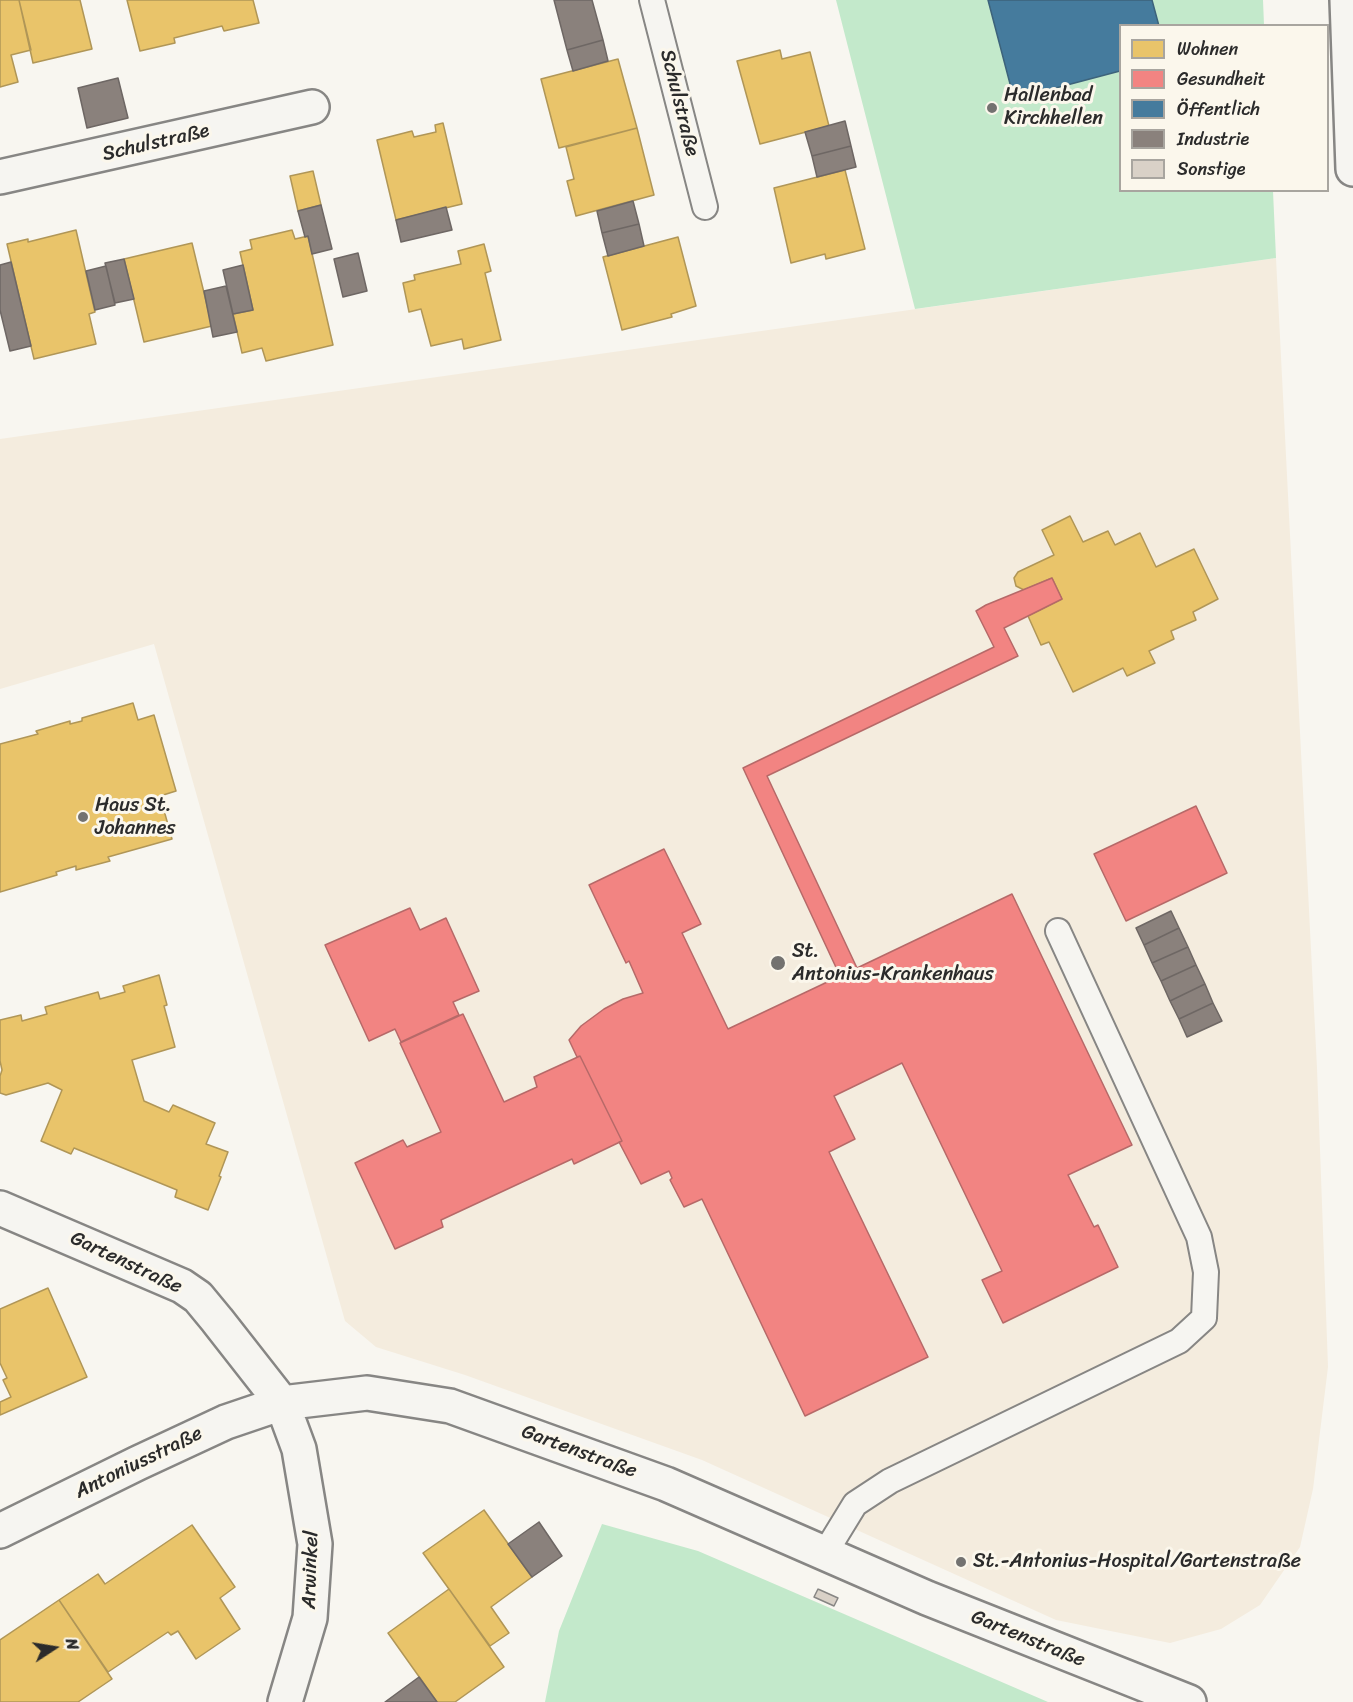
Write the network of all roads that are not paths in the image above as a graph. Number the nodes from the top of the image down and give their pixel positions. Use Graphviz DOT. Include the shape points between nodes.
graph roads {
  1 [pos="652,0"];
  2 [pos="1347,0"];
  3 [pos="312,107"];
  4 [pos="1353,169"];
  5 [pos="0,177"];
  6 [pos="705,207"];
  7 [pos="1058,931"];
  8 [pos="0,1208"];
  9 [pos="282,1403"];
  10 [pos="0,1531"];
  11 [pos="825,1552"];
  12 [pos="285,1702"];
  13 [pos="1189,1702"];
  1 -- 6 [label="lane, Schulstraße"];
  2 -- 4 [label="street"];
  3 -- 5 [label="street, Schulstraße"];
  7 -- 11 [label="lane" via="1199,1237 1206,1272 1204,1318 1179,1341 890,1481 855,1504"];
  8 -- 9 [label="street, Gartenstraße" via="182,1286 198,1297"];
  9 -- 10 [label="street, Antoniusstraße" via="226,1422"];
  9 -- 11 [label="street, Gartenstraße" via="367,1393 450,1406 666,1484"];
  9 -- 12 [label="street, Arwinkel" via="299,1449 315,1544 310,1618"];
  11 -- 13 [label="street, Gartenstraße" via="927,1598"];
}
